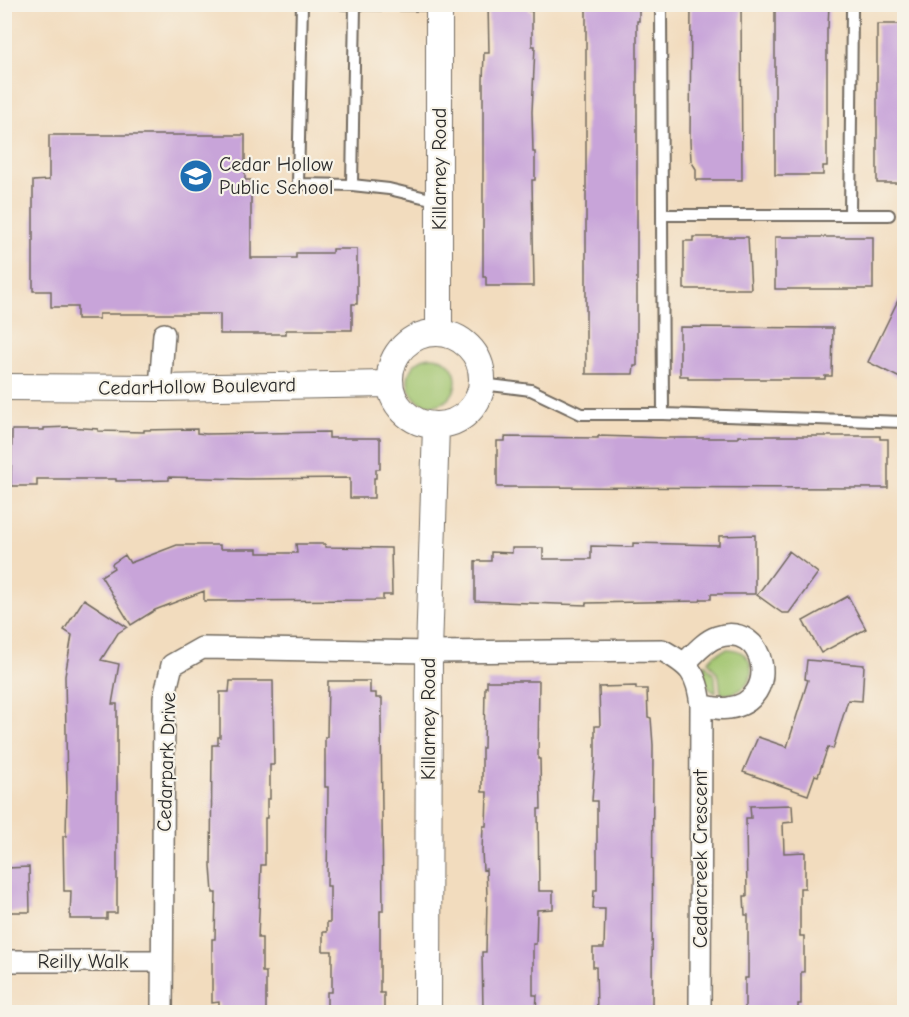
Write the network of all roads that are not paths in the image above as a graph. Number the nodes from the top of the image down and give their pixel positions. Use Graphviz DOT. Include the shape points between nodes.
graph roads {
  1 [pos="302,4"];
  2 [pos="343,4"];
  3 [pos="439,4"];
  4 [pos="355,5"];
  5 [pos="661,9"];
  6 [pos="852,10"];
  7 [pos="352,185"];
  8 [pos="439,201"];
  9 [pos="662,214"];
  10 [pos="850,215"];
  11 [pos="889,215"];
  12 [pos="439,333"];
  13 [pos="164,334"];
  14 [pos="389,384"];
  15 [pos="482,384"];
  16 [pos="4,387"];
  17 [pos="160,388"];
  18 [pos="663,414"];
  19 [pos="904,422"];
  20 [pos="436,426"];
  21 [pos="429,652"];
  22 [pos="685,663"];
  23 [pos="701,705"];
  24 [pos="162,960"];
  25 [pos="4,961"];
  26 [pos="162,1012"];
  27 [pos="428,1012"];
  28 [pos="700,1012"];
  1 -- 7 [label="lane" via="298,184"];
  2 -- 4 [label="lane"];
  3 -- 4 [label="lane"];
  3 -- 8 [label="street, Killarney Road"];
  4 -- 7 [label="lane"];
  5 -- 9 [label="lane"];
  6 -- 10 [label="lane"];
  7 -- 8 [label="lane"];
  8 -- 12 [label="street, Killarney Road"];
  9 -- 10 [label="lane"];
  9 -- 18 [label="lane"];
  10 -- 11 [label="lane"];
  12 -- 14 [label="street" via="412,339 400,349 392,363"];
  12 -- 15 [label="street" via="463,342 474,352 481,367"];
  13 -- 17 [label="street"];
  14 -- 17 [label="street, CedarHollow Boulevard"];
  14 -- 20 [label="street" via="393,400 403,413 416,422"];
  15 -- 18 [label="lane" via="531,390 581,414"];
  15 -- 20 [label="street" via="472,409 459,420"];
  16 -- 17 [label="street, CedarHollow Boulevard"];
  18 -- 19 [label="lane"];
  20 -- 21 [label="street, Killarney Road"];
  21 -- 22 [label="street" via="662,650"];
  21 -- 24 [label="street, Cedarpark Drive" via="202,648 172,665 164,698"];
  21 -- 27 [label="street, Killarney Road"];
  22 -- 23 [label="street, Cedarcreek Crescent" via="696,679"];
  22 -- 23 [label="street" via="708,642 726,635 746,639 762,662 760,685 743,704 720,709"];
  23 -- 28 [label="street, Cedarcreek Crescent"];
  24 -- 25 [label="street, Reilly Walk"];
  24 -- 26 [label="street, Cedarpark Drive"];
}
